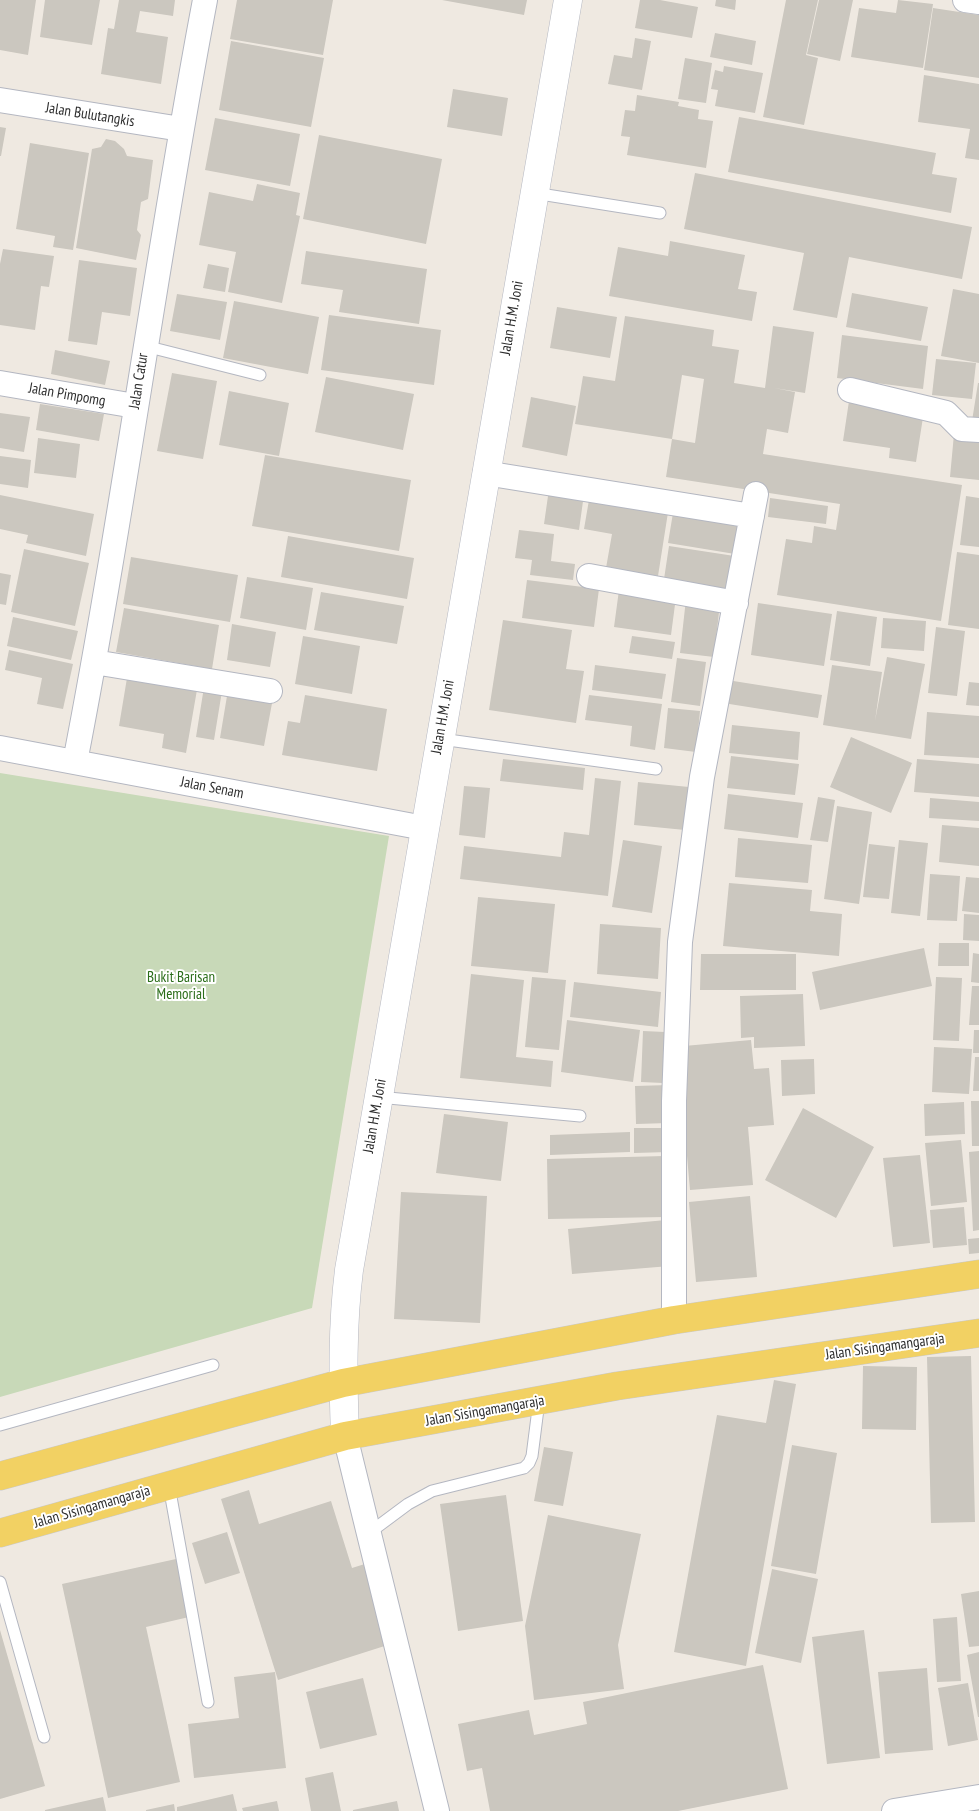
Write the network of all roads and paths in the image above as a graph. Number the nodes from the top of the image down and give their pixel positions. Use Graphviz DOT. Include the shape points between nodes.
graph roads {
  1 [pos="206,0"];
  2 [pos="568,0"];
  3 [pos="965,0"];
  4 [pos="979,2"];
  5 [pos="0,100"];
  6 [pos="181,129"];
  7 [pos="534,193"];
  8 [pos="660,213"];
  9 [pos="145,346"];
  10 [pos="260,375"];
  11 [pos="0,383"];
  12 [pos="850,390"];
  13 [pos="135,406"];
  14 [pos="979,430"];
  15 [pos="485,473"];
  16 [pos="589,576"];
  17 [pos="736,603"];
  18 [pos="94,662"];
  19 [pos="270,691"];
  20 [pos="439,739"];
  21 [pos="0,748"];
  22 [pos="75,762"];
  23 [pos="656,769"];
  24 [pos="424,828"];
  25 [pos="378,1097"];
  26 [pos="580,1116"];
  27 [pos="979,1274"];
  28 [pos="674,1320"];
  29 [pos="979,1333"];
  30 [pos="213,1364"];
  31 [pos="343,1383"];
  32 [pos="540,1401"];
  33 [pos="0,1426"];
  34 [pos="345,1436"];
  35 [pos="0,1476"];
  36 [pos="169,1486"];
  37 [pos="369,1532"];
  38 [pos="0,1533"];
  39 [pos="0,1582"];
  40 [pos="208,1702"];
  41 [pos="44,1737"];
  42 [pos="979,1797"];
  43 [pos="437,1811"];
  44 [pos="894,1811"];
  1 -- 6 [label="street, Jalan Catur"];
  2 -- 7 [label="street, Jalan H.M. Joni"];
  3 -- 4 [label="street"];
  5 -- 6 [label="street, Jalan Bulutangkis"];
  6 -- 9 [label="street, Jalan Catur"];
  7 -- 8 [label="lane"];
  7 -- 15 [label="street, Jalan H.M. Joni"];
  9 -- 10 [label="lane"];
  9 -- 13 [label="street, Jalan Catur"];
  11 -- 13 [label="street, Jalan Pimpomg"];
  12 -- 14 [label="street" via="943,412 962,429"];
  13 -- 18 [label="street, Jalan Catur"];
  15 -- 17 [label="street" via="754,505"];
  15 -- 20 [label="street, Jalan H.M. Joni"];
  16 -- 17 [label="street"];
  17 -- 28 [label="street" via="702,777 680,942 674,1101"];
  18 -- 19 [label="street"];
  18 -- 22 [label="street, Jalan Catur"];
  20 -- 23 [label="lane"];
  20 -- 24 [label="street, Jalan H.M. Joni"];
  21 -- 22 [label="street, Jalan Senam"];
  22 -- 24 [label="street, Jalan Senam"];
  24 -- 25 [label="street, Jalan H.M. Joni"];
  25 -- 26 [label="lane"];
  25 -- 31 [label="street, Jalan H.M. Joni" via="348,1270"];
  27 -- 28 [label="main road"];
  28 -- 31 [label="main road"];
  29 -- 32 [label="main road, Jalan Sisingamangaraja" via="617,1386"];
  30 -- 33 [label="lane"];
  31 -- 34 [label="street, Jalan H.M. Joni"];
  31 -- 35 [label="main road"];
  32 -- 34 [label="main road, Jalan Sisingamangaraja"];
  32 -- 37 [label="lane" via="532,1456 524,1468 432,1490"];
  34 -- 36 [label="main road, Jalan Sisingamangaraja"];
  34 -- 37 [label="street"];
  36 -- 38 [label="main road, Jalan Sisingamangaraja"];
  36 -- 40 [label="lane"];
  37 -- 43 [label="street"];
  39 -- 41 [label="lane"];
  42 -- 44 [label="street"];
}
